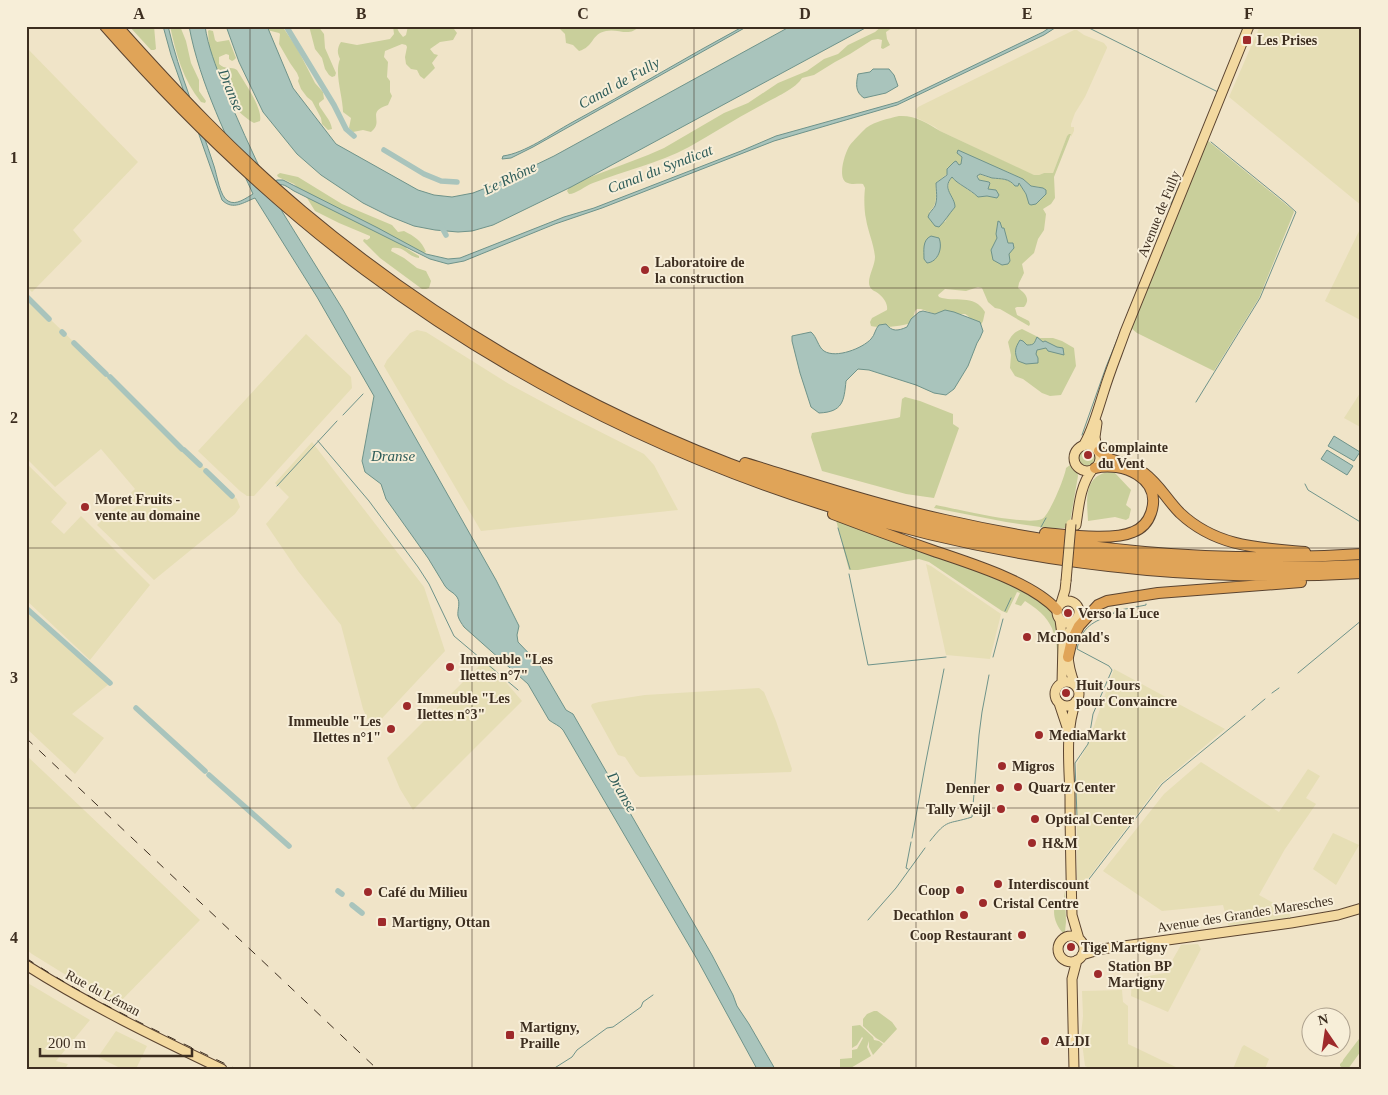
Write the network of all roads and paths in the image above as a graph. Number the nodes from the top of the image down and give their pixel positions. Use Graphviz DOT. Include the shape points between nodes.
graph roads {
  1 [pos="105,26"];
  2 [pos="117,26"];
  3 [pos="1249,26"];
  4 [pos="211,132"];
  5 [pos="1097,413"];
  6 [pos="663,436"];
  7 [pos="1083,446"];
  8 [pos="1098,450"];
  9 [pos="710,464"];
  10 [pos="1078,467"];
  11 [pos="1093,469"];
  12 [pos="944,520"];
  13 [pos="1074,525"];
  14 [pos="1362,554"];
  15 [pos="1362,565"];
  16 [pos="1362,575"];
  17 [pos="1068,581"];
  18 [pos="1073,602"];
  19 [pos="1098,605"];
  20 [pos="1059,611"];
  21 [pos="1076,618"];
  22 [pos="1068,657"];
  23 [pos="1062,683"];
  24 [pos="1076,685"];
  25 [pos="1076,701"];
  26 [pos="1059,703"];
  27 [pos="1069,733"];
  28 [pos="1362,908"];
  29 [pos="1072,915"];
  30 [pos="1066,937"];
  31 [pos="1080,941"];
  32 [pos="1102,949"];
  33 [pos="1080,958"];
  34 [pos="1065,960"];
  35 [pos="26,965"];
  36 [pos="1072,979"];
  37 [pos="222,1069"];
  38 [pos="1074,1069"];
  1 -- 4 [label="highway" via="161,89"];
  2 -- 4 [label="highway"];
  3 -- 5 [label="main road, Avenue de Fully" via="1125,332"];
  4 -- 6 [label="highway" via="325,230 466,330 568,390"];
  4 -- 9 [label="highway" via="294,214 434,318 543,385 649,438"];
  5 -- 7 [label="main road, Avenue de Fully"];
  5 -- 8 [label="main road, Avenue de Fully" via="1095,436"];
  6 -- 12 [label="highway" via="839,492"];
  6 -- 15 [label="highway" via="770,479 843,503 1013,544 1175,564 1277,568"];
  7 -- 8 [label="main road" via="1090,445"];
  7 -- 10 [label="main road" via="1075,456"];
  8 -- 11 [label="main road" via="1100,460"];
  8 -- 14 [label="highway" via="1110,459 1145,473 1186,518 1223,540 1272,549"];
  9 -- 16 [label="highway" via="858,515 1013,553 1177,573"];
  9 -- 20 [label="highway" via="772,491 988,571 1031,590"];
  10 -- 11 [label="main road"];
  10 -- 13 [label="main road"];
  11 -- 12 [label="highway" via="1108,466 1124,468 1146,482 1153,506 1140,528 1120,536 1086,536"];
  11 -- 13 [label="main road" via="1083,486"];
  12 -- 14 [label="highway" via="1030,537 1152,552 1257,558"];
  13 -- 17 [label="main road, bridge"];
  16 -- 19 [label="highway" via="1149,594"];
  17 -- 18 [label="main road"];
  17 -- 20 [label="main road"];
  18 -- 20 [label="main road" via="1067,601"];
  18 -- 21 [label="main road" via="1078,608"];
  19 -- 21 [label="highway"];
  19 -- 22 [label="highway" via="1079,626"];
  20 -- 21 [label="main road" via="1067,623"];
  20 -- 23 [label="main road" via="1063,642"];
  21 -- 22 [label="main road" via="1068,636"];
  22 -- 24 [label="main road"];
  23 -- 24 [label="main road"];
  23 -- 26 [label="main road" via="1055,693"];
  24 -- 25 [label="main road" via="1079,694"];
  25 -- 26 [label="main road" via="1068,706"];
  25 -- 27 [label="main road"];
  26 -- 27 [label="main road"];
  27 -- 29 [label="main road"];
  28 -- 32 [label="main road, Avenue des Grandes Maresches" via="1324,918"];
  29 -- 30 [label="main road"];
  29 -- 31 [label="main road"];
  30 -- 31 [label="main road" via="1073,936"];
  30 -- 34 [label="main road" via="1058,948"];
  31 -- 32 [label="main road, Avenue des Grandes Maresches"];
  31 -- 33 [label="main road" via="1084,950"];
  32 -- 33 [label="main road, Avenue des Grandes Maresches"];
  33 -- 34 [label="main road" via="1071,962"];
  33 -- 36 [label="main road"];
  34 -- 36 [label="main road"];
  35 -- 37 [label="main road, Rue du Léman" via="98,1008"];
  36 -- 38 [label="main road"];
}
